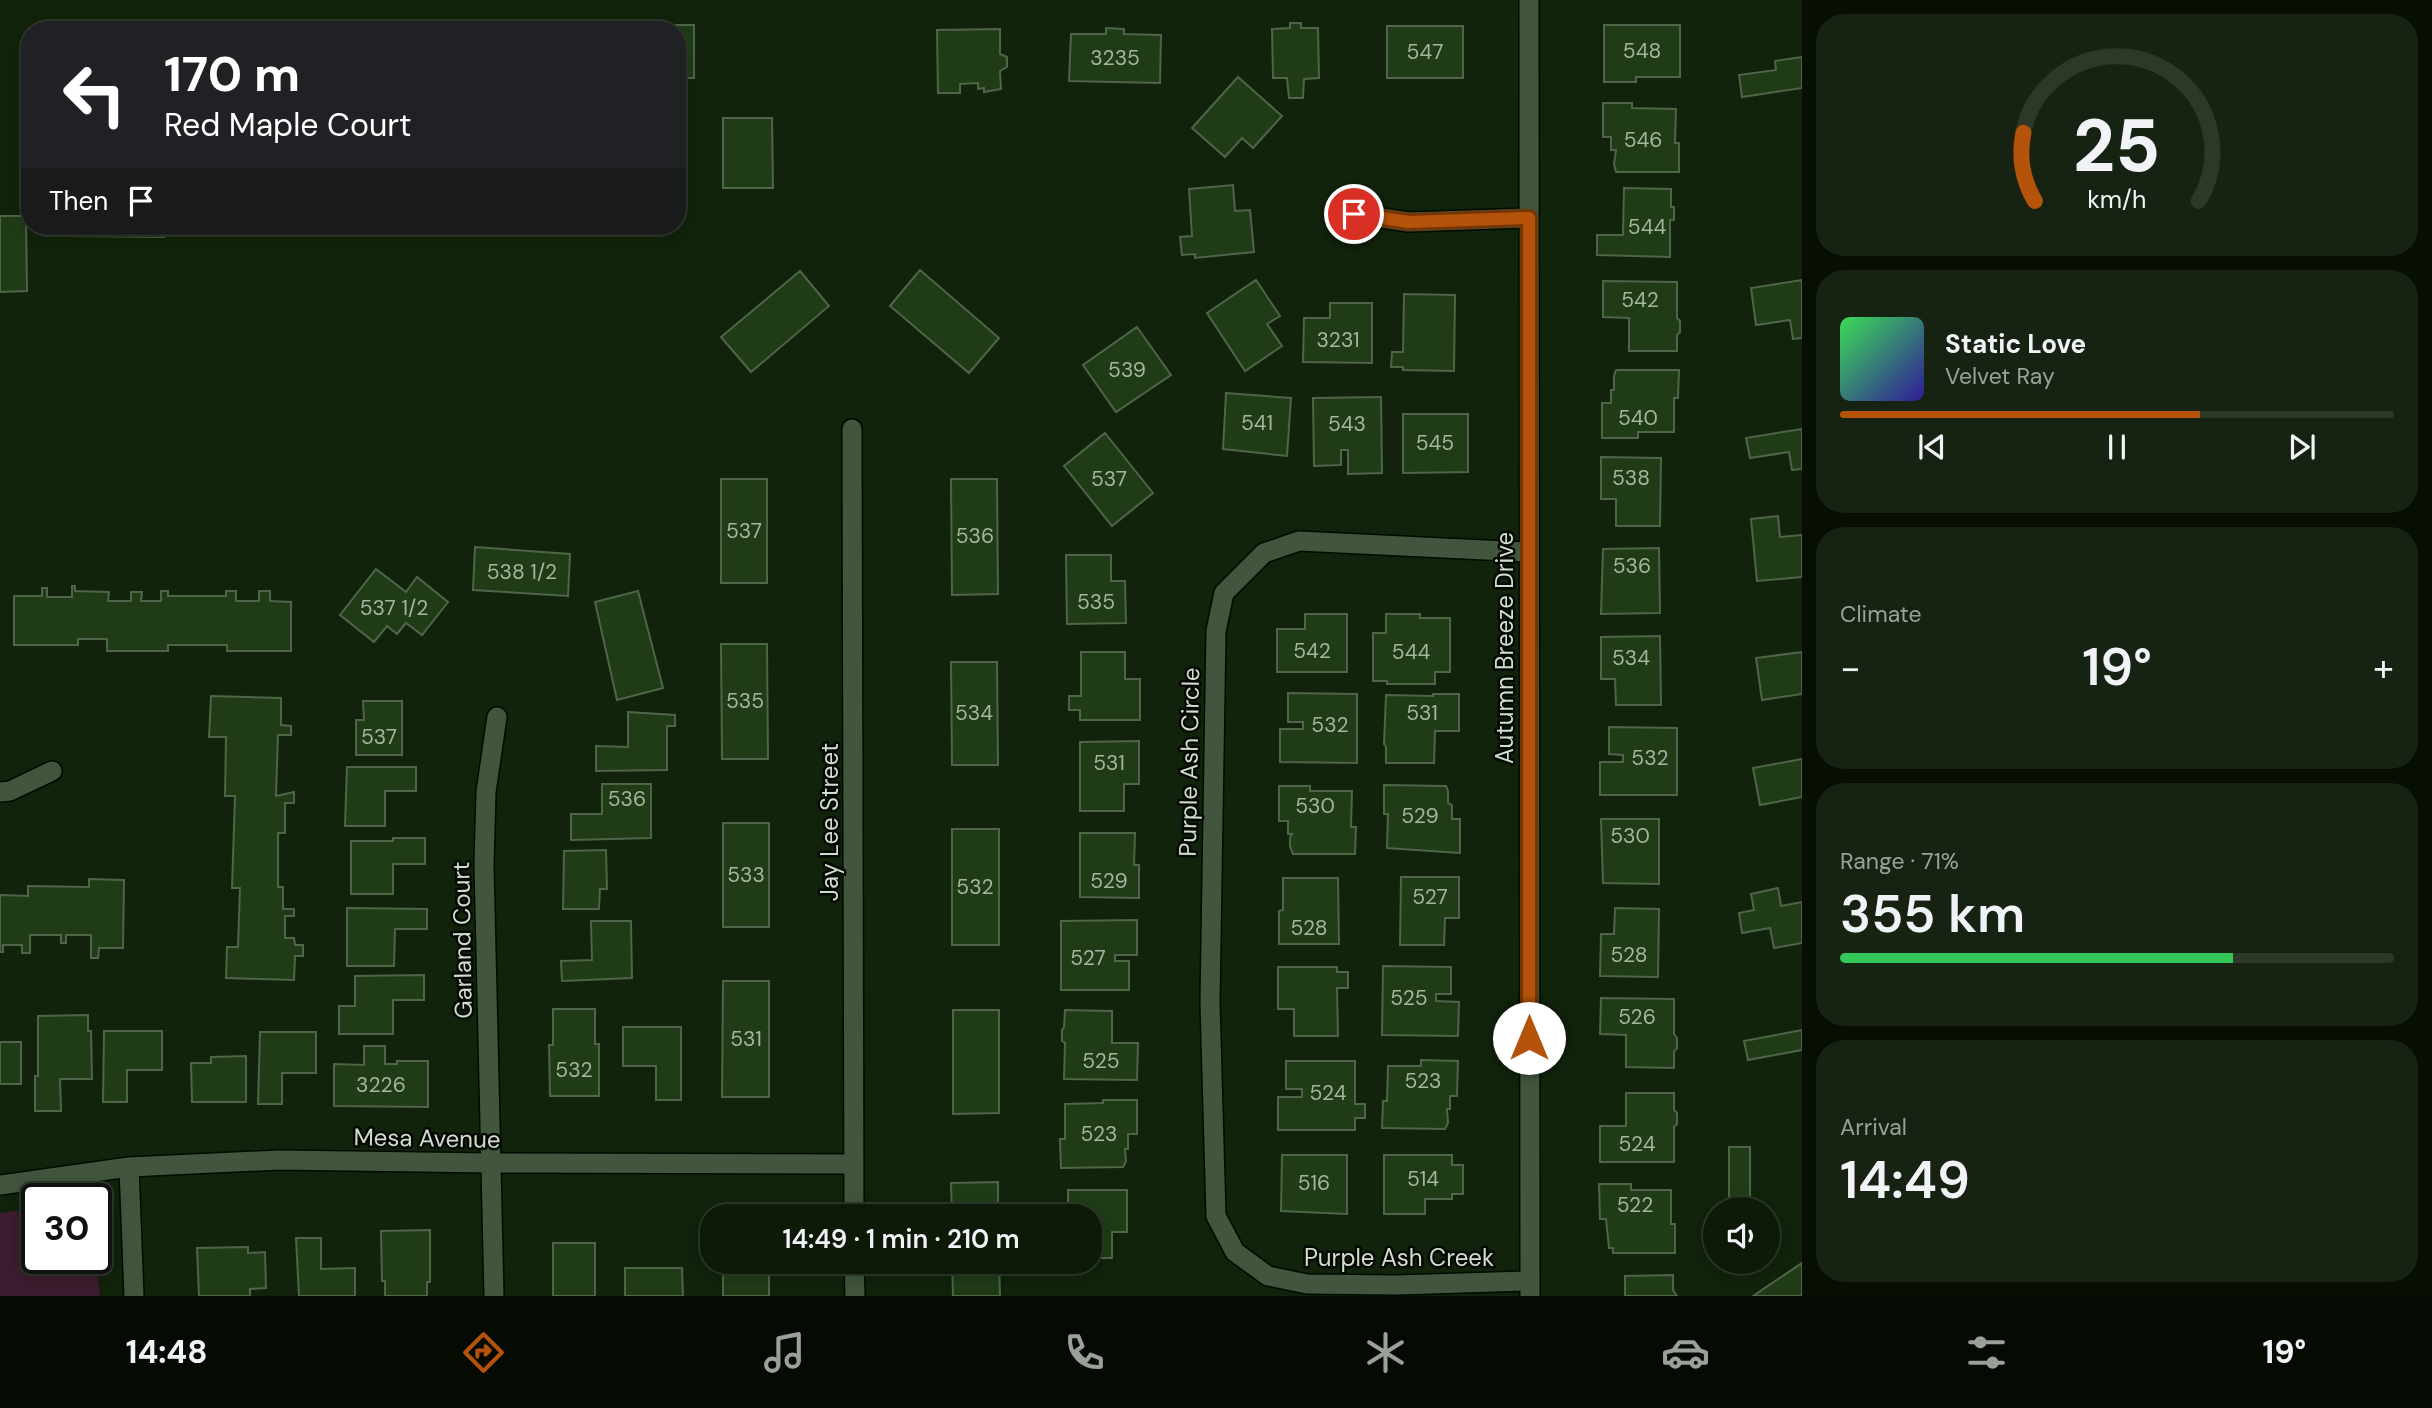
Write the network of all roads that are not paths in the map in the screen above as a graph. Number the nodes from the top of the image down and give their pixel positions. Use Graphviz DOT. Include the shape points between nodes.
graph roads {
  1 [pos="1529,0"];
  2 [pos="1354,214"];
  3 [pos="1529,218"];
  4 [pos="852,429"];
  5 [pos="1528,551"];
  6 [pos="497,718"];
  7 [pos="52,772"];
  8 [pos="0,792"];
  9 [pos="490,1163"];
  10 [pos="854,1164"];
  11 [pos="129,1167"];
  12 [pos="0,1185"];
  13 [pos="854,1204"];
  14 [pos="1235,1252"];
  15 [pos="854,1274"];
  16 [pos="1530,1289"];
  17 [pos="134,1296"];
  18 [pos="494,1296"];
  19 [pos="855,1296"];
  1 -- 3 [label="street, Autumn Breeze Drive"];
  2 -- 3 [label="street" via="1409,222"];
  3 -- 5 [label="street, Autumn Breeze Drive"];
  4 -- 10 [label="street, Jay Lee Street"];
  5 -- 14 [label="street, Purple Ash Circle" via="1299,541 1264,553 1224,593 1216,631 1210,1003 1216,1216"];
  5 -- 16 [label="street, Autumn Breeze Drive"];
  6 -- 9 [label="street, Garland Court" via="486,792 484,865"];
  7 -- 8 [label="street"];
  9 -- 10 [label="street, Mesa Avenue"];
  9 -- 11 [label="street, Mesa Avenue" via="280,1160"];
  9 -- 18 [label="street, Garland Court"];
  10 -- 13 [label="street, Jay Lee Street"];
  11 -- 12 [label="street, Mesa Avenue"];
  11 -- 17 [label="street"];
  14 -- 16 [label="street, Purple Ash Creek" via="1268,1276 1307,1284"];
  15 -- 19 [label="street"];
}
